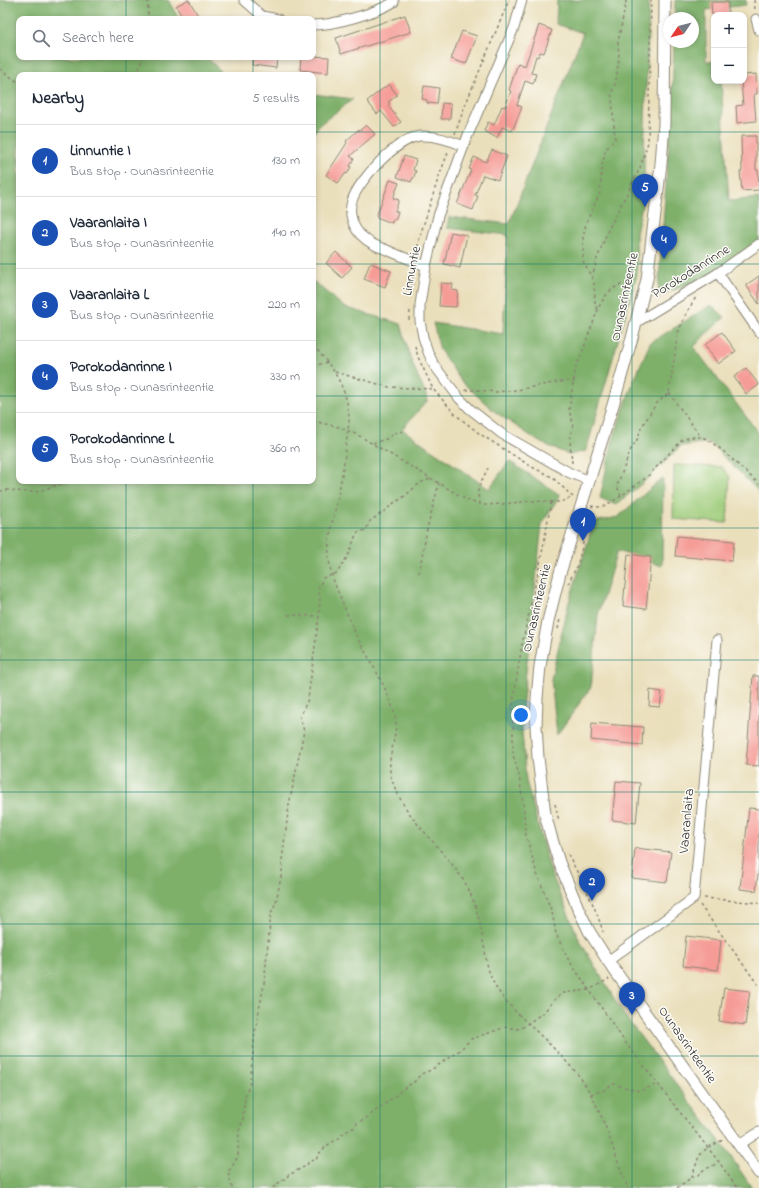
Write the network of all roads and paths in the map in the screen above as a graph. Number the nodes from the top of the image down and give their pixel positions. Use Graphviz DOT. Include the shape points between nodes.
graph roads {
  1 [pos="148,0"];
  2 [pos="244,0"];
  3 [pos="394,0"];
  4 [pos="509,0"];
  5 [pos="522,0"];
  6 [pos="651,0"];
  7 [pos="665,0"];
  8 [pos="625,1"];
  9 [pos="148,16"];
  10 [pos="262,16"];
  11 [pos="756,19"];
  12 [pos="316,25"];
  13 [pos="759,30"];
  14 [pos="142,60"];
  15 [pos="0,69"];
  16 [pos="138,72"];
  17 [pos="16,81"];
  18 [pos="452,141"];
  19 [pos="464,146"];
  20 [pos="759,244"];
  21 [pos="415,262"];
  22 [pos="426,266"];
  23 [pos="718,273"];
  24 [pos="592,278"];
  25 [pos="646,281"];
  26 [pos="705,281"];
  27 [pos="411,297"];
  28 [pos="410,304"];
  29 [pos="597,309"];
  30 [pos="637,322"];
  31 [pos="411,326"];
  32 [pos="759,332"];
  33 [pos="414,342"];
  34 [pos="316,349"];
  35 [pos="328,362"];
  36 [pos="316,365"];
  37 [pos="335,372"];
  38 [pos="575,381"];
  39 [pos="433,389"];
  40 [pos="454,393"];
  41 [pos="669,393"];
  42 [pos="316,422"];
  43 [pos="348,430"];
  44 [pos="404,431"];
  45 [pos="701,437"];
  46 [pos="373,443"];
  47 [pos="488,468"];
  48 [pos="570,473"];
  49 [pos="432,478"];
  50 [pos="590,481"];
  51 [pos="439,483"];
  52 [pos="60,484"];
  53 [pos="759,484"];
  54 [pos="0,490"];
  55 [pos="621,496"];
  56 [pos="551,502"];
  57 [pos="480,504"];
  58 [pos="592,506"];
  59 [pos="590,513"];
  60 [pos="419,573"];
  61 [pos="332,576"];
  62 [pos="566,589"];
  63 [pos="288,615"];
  64 [pos="319,616"];
  65 [pos="560,617"];
  66 [pos="558,631"];
  67 [pos="717,640"];
  68 [pos="554,800"];
  69 [pos="559,824"];
  70 [pos="567,852"];
  71 [pos="694,898"];
  72 [pos="759,903"];
  73 [pos="603,933"];
  74 [pos="608,961"];
  75 [pos="618,974"];
  76 [pos="759,986"];
  77 [pos="589,990"];
  78 [pos="528,1023"];
  79 [pos="657,1084"];
  80 [pos="591,1094"];
  81 [pos="759,1132"];
  82 [pos="732,1135"];
  83 [pos="739,1145"];
  84 [pos="708,1148"];
  85 [pos="719,1162"];
  86 [pos="759,1173"];
  87 [pos="692,1177"];
  88 [pos="232,1188"];
  89 [pos="273,1188"];
  90 [pos="628,1188"];
  91 [pos="677,1188"];
  92 [pos="737,1188"];
  1 -- 9 [label="path"];
  2 -- 10 [label="street"];
  3 -- 12 [label="street" via="385,7 366,14"];
  4 -- 18 [label="path"];
  5 -- 19 [label="street, Linnuntie" via="514,28"];
  6 -- 24 [label="path" via="648,142 640,168 596,259"];
  7 -- 25 [label="street, Ounasrinteentie" via="663,140"];
  8 -- 24 [label="path" via="618,42 616,81 611,94 615,139 606,149 600,193 586,223 583,238 583,260"];
  11 -- 13 [label="street"];
  14 -- 16 [label="path"];
  15 -- 17 [label="path"];
  18 -- 19 [label="street"];
  18 -- 21 [label="path" via="419,240"];
  18 -- 21 [label="street" via="418,136 400,143 364,179 352,201 351,214 354,226 362,237"];
  19 -- 22 [label="street, Linnuntie" via="438,216"];
  20 -- 23 [label="street, Porokodanrinne"];
  21 -- 22 [label="street"];
  21 -- 27 [label="path"];
  22 -- 40 [label="street, Linnuntie" via="420,306 423,337 434,365"];
  23 -- 26 [label="street, Porokodanrinne"];
  23 -- 32 [label="street"];
  24 -- 29 [label="path"];
  25 -- 29 [label="path" via="626,282 620,285 605,296"];
  25 -- 30 [label="street, Ounasrinteentie"];
  26 -- 30 [label="street, Porokodanrinne"];
  26 -- 41 [label="path" via="678,333"];
  28 -- 31 [label="path"];
  29 -- 38 [label="path" via="576,366"];
  30 -- 50 [label="street, Ounasrinteentie"];
  33 -- 39 [label="path"];
  34 -- 35 [label="path"];
  35 -- 36 [label="path"];
  35 -- 37 [label="path"];
  37 -- 39 [label="path" via="389,387"];
  37 -- 43 [label="path" via="348,407"];
  38 -- 40 [label="path" via="517,390 467,390"];
  38 -- 48 [label="path" via="569,410 573,424"];
  39 -- 56 [label="path" via="468,426 552,477 573,497"];
  40 -- 48 [label="street, Linnuntie" via="502,434"];
  41 -- 45 [label="path"];
  41 -- 55 [label="path" via="656,404 631,449 617,486"];
  42 -- 43 [label="path"];
  43 -- 46 [label="path"];
  43 -- 61 [label="path" via="328,550"];
  44 -- 46 [label="path"];
  45 -- 53 [label="path" via="722,450"];
  45 -- 55 [label="path" via="682,440 647,476"];
  46 -- 49 [label="path"];
  47 -- 57 [label="path" via="479,486"];
  48 -- 50 [label="street, Linnuntie"];
  49 -- 51 [label="path"];
  49 -- 61 [label="path" via="420,483 370,521 366,530 358,532 349,554 337,573"];
  50 -- 74 [label="street, Ounasrinteentie" via="560,573 548,621 540,666 536,726 541,787 551,836 578,908"];
  51 -- 57 [label="path" via="471,502"];
  51 -- 60 [label="path"];
  52 -- 54 [label="path" via="36,492"];
  55 -- 58 [label="path" via="605,506"];
  56 -- 57 [label="path"];
  56 -- 77 [label="path" via="522,644 513,703 513,755 519,775 525,830 536,871 552,912 556,934 568,959"];
  59 -- 62 [label="path" via="578,564"];
  61 -- 64 [label="path" via="323,578 318,589"];
  61 -- 78 [label="path" via="354,630 381,680 394,712 396,732 390,766 395,790 405,809 466,885 478,914 491,977 503,997"];
  63 -- 64 [label="path"];
  64 -- 88 [label="path" via="308,699 300,717 304,731 289,805 282,872 276,902 271,912 266,970 255,1032 250,1083 244,1096 243,1120 238,1131 238,1155 228,1172"];
  65 -- 66 [label="path"];
  67 -- 71 [label="street, Vaaranlaita"];
  68 -- 69 [label="path"];
  70 -- 73 [label="path" via="587,888"];
  71 -- 72 [label="path"];
  71 -- 74 [label="street"];
  71 -- 76 [label="path"];
  74 -- 75 [label="street, Ounasrinteentie"];
  75 -- 77 [label="path"];
  75 -- 82 [label="street, Ounasrinteentie"];
  77 -- 78 [label="path" via="563,993 544,1012"];
  77 -- 79 [label="path"];
  78 -- 80 [label="path" via="575,1070"];
  78 -- 89 [label="path" via="523,1027 506,1027 471,1039 460,1050 421,1074 355,1127 326,1146 316,1160 309,1161 307,1165 289,1174"];
  79 -- 80 [label="path" via="640,1090 613,1084"];
  79 -- 84 [label="path"];
  80 -- 90 [label="path"];
  81 -- 83 [label="street"];
  82 -- 83 [label="street, Ounasrinteentie"];
  82 -- 84 [label="path"];
  83 -- 86 [label="street, Ounasrinteentie"];
  84 -- 85 [label="path"];
  84 -- 87 [label="path" via="699,1156"];
  85 -- 87 [label="path"];
  85 -- 92 [label="path"];
  87 -- 91 [label="path"];
}
